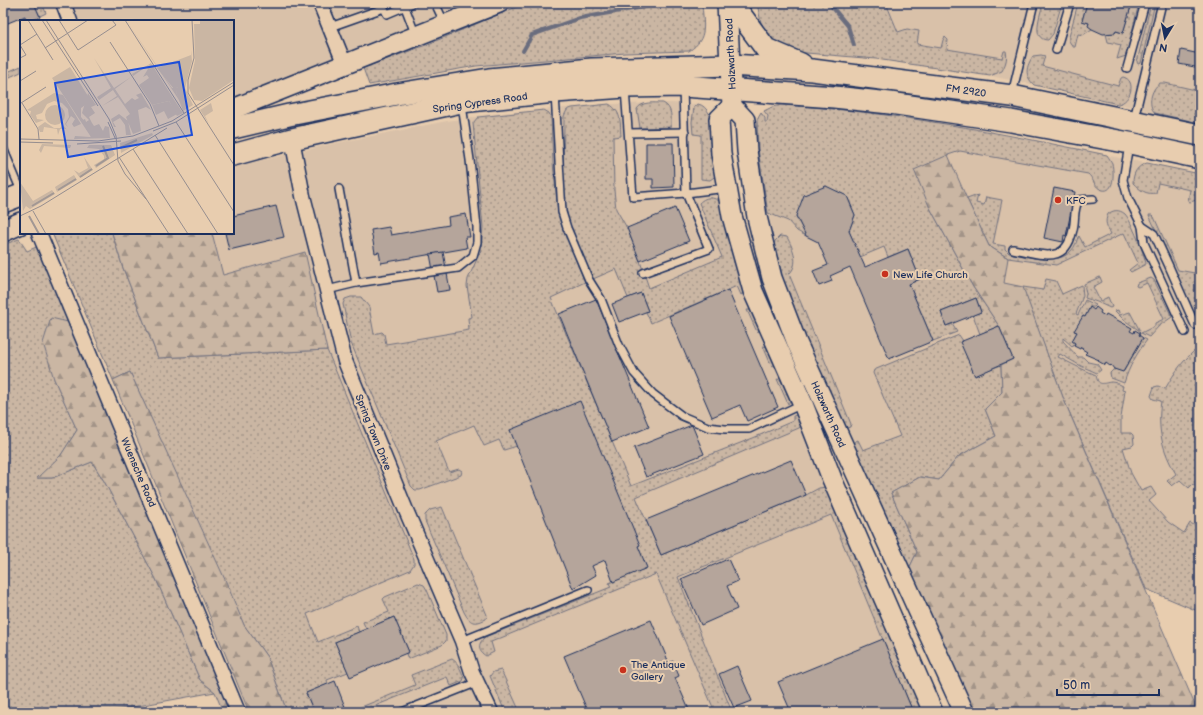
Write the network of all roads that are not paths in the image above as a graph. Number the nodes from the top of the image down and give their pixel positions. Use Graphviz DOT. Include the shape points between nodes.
graph roads {
  1 [pos="63,3"];
  2 [pos="320,3"];
  3 [pos="413,3"];
  4 [pos="435,3"];
  5 [pos="499,3"];
  6 [pos="727,3"];
  7 [pos="732,3"];
  8 [pos="1034,3"];
  9 [pos="1070,3"];
  10 [pos="1145,3"];
  11 [pos="1162,3"];
  12 [pos="405,7"];
  13 [pos="70,20"];
  14 [pos="444,24"];
  15 [pos="330,27"];
  16 [pos="416,36"];
  17 [pos="1056,50"];
  18 [pos="345,65"];
  19 [pos="730,65"];
  20 [pos="1127,68"];
  21 [pos="812,70"];
  22 [pos="683,86"];
  23 [pos="625,87"];
  24 [pos="555,92"];
  25 [pos="397,94"];
  26 [pos="1012,96"];
  27 [pos="732,97"];
  28 [pos="461,102"];
  29 [pos="234,110"];
  30 [pos="1133,121"];
  31 [pos="234,128"];
  32 [pos="685,132"];
  33 [pos="629,133"];
  34 [pos="1200,135"];
  35 [pos="292,140"];
  36 [pos="1130,143"];
  37 [pos="3,148"];
  38 [pos="234,155"];
  39 [pos="1200,158"];
  40 [pos="727,188"];
  41 [pos="20,189"];
  42 [pos="339,189"];
  43 [pos="686,193"];
  44 [pos="20,195"];
  45 [pos="1093,199"];
  46 [pos="3,202"];
  47 [pos="20,223"];
  48 [pos="1142,226"];
  49 [pos="3,230"];
  50 [pos="39,234"];
  51 [pos="1013,249"];
  52 [pos="644,274"];
  53 [pos="356,283"];
  54 [pos="327,290"];
  55 [pos="1195,326"];
  56 [pos="1186,332"];
  57 [pos="803,404"];
  58 [pos="840,439"];
  59 [pos="820,447"];
  60 [pos="588,590"];
  61 [pos="462,641"];
  62 [pos="478,682"];
  63 [pos="238,712"];
  64 [pos="402,712"];
  65 [pos="491,712"];
  66 [pos="933,712"];
  67 [pos="964,712"];
  1 -- 13 [label="street"];
  2 -- 15 [label="street"];
  3 -- 12 [label="lane"];
  4 -- 14 [label="lane"];
  5 -- 14 [label="main road"];
  6 -- 19 [label="main road, Holzwarth Road"];
  7 -- 21 [label="main road" via="766,49"];
  8 -- 26 [label="lane"];
  9 -- 17 [label="lane"];
  10 -- 20 [label="lane"];
  11 -- 30 [label="lane"];
  12 -- 15 [label="lane" via="387,14 384,8"];
  12 -- 16 [label="lane"];
  14 -- 16 [label="main road"];
  15 -- 18 [label="street"];
  16 -- 18 [label="main road"];
  18 -- 29 [label="main road"];
  19 -- 21 [label="main road, FM 2920 / FM 2920"];
  19 -- 25 [label="main road, Spring Cypress Road / FM 2920" via="584,70 488,79"];
  19 -- 27 [label="main road, Holzwarth Road"];
  21 -- 26 [label="main road, FM 2920 / FM 2920"];
  22 -- 23 [label="main road, Spring Cypress Road"];
  22 -- 27 [label="main road, Spring Cypress Road"];
  22 -- 32 [label="lane"];
  23 -- 24 [label="main road, Spring Cypress Road"];
  23 -- 33 [label="lane"];
  24 -- 28 [label="main road, Spring Cypress Road"];
  24 -- 57 [label="lane" via="564,218 589,280 601,299 619,345 634,373 653,394 682,416 708,427 749,428"];
  25 -- 31 [label="main road, Spring Cypress Road / FM 2920"];
  25 -- 35 [label="main road" via="384,107 304,124"];
  26 -- 30 [label="main road, FM 2920 / FM 2920"];
  27 -- 36 [label="main road" via="834,97 890,103 1011,121"];
  27 -- 40 [label="main road, Holzwarth Road" via="718,119"];
  27 -- 58 [label="main road, Holzwarth Road" via="745,120 757,217 772,278 797,343"];
  28 -- 35 [label="main road, Spring Cypress Road"];
  28 -- 53 [label="lane" via="477,227 474,256 458,268"];
  30 -- 34 [label="main road, FM 2920 / FM 2920"];
  32 -- 33 [label="lane"];
  32 -- 43 [label="lane"];
  33 -- 43 [label="lane" via="633,197"];
  35 -- 38 [label="main road, Spring Cypress Road"];
  35 -- 54 [label="street, Spring Town Drive" via="303,196"];
  36 -- 39 [label="main road"];
  36 -- 48 [label="lane" via="1123,180 1128,198"];
  37 -- 41 [label="lane"];
  40 -- 43 [label="lane"];
  40 -- 57 [label="main road, Holzwarth Road" via="732,216 753,291"];
  42 -- 53 [label="lane"];
  43 -- 52 [label="lane" via="709,249"];
  44 -- 46 [label="main road"];
  45 -- 51 [label="lane" via="1079,200 1072,235 1068,246 1061,252 1054,256"];
  47 -- 49 [label="main road"];
  48 -- 55 [label="lane" via="1154,234"];
  48 -- 56 [label="lane" via="1144,243"];
  50 -- 63 [label="street, Wuensche Road"];
  53 -- 54 [label="lane"];
  54 -- 61 [label="street, Spring Town Drive" via="345,361"];
  57 -- 59 [label="main road, Holzwarth Road"];
  58 -- 59 [label="main road"];
  58 -- 67 [label="main road, Holzwarth Road"];
  59 -- 66 [label="main road, Holzwarth Road"];
  60 -- 61 [label="lane"];
  61 -- 62 [label="street, Spring Town Drive"];
  62 -- 64 [label="lane"];
  62 -- 65 [label="street, Spring Town Drive"];
}
